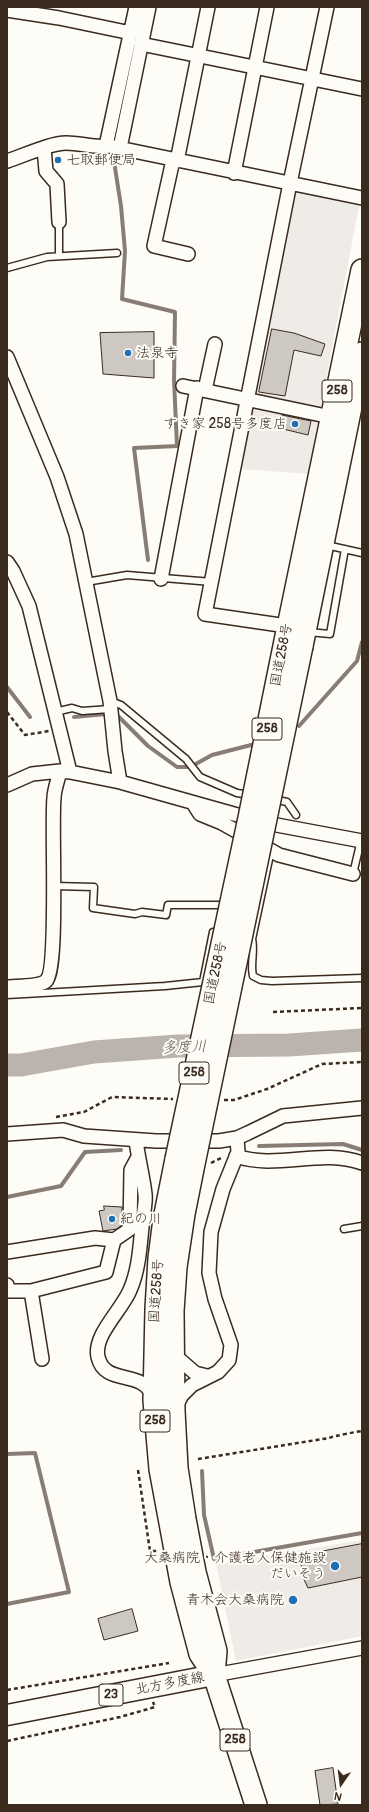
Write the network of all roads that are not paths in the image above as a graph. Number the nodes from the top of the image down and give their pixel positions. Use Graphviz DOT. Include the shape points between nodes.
graph roads {
  1 [pos="136,7"];
  2 [pos="149,7"];
  3 [pos="208,7"];
  4 [pos="267,7"];
  5 [pos="327,7"];
  6 [pos="7,10"];
  7 [pos="131,33"];
  8 [pos="141,44"];
  9 [pos="198,56"];
  10 [pos="254,67"];
  11 [pos="311,79"];
  12 [pos="362,89"];
  13 [pos="112,146"];
  14 [pos="44,148"];
  15 [pos="175,160"];
  16 [pos="7,161"];
  17 [pos="234,173"];
  18 [pos="290,184"];
  19 [pos="362,198"];
  20 [pos="58,222"];
  21 [pos="117,253"];
  22 [pos="188,254"];
  23 [pos="59,255"];
  24 [pos="7,268"];
  25 [pos="362,270"];
  26 [pos="215,344"];
  27 [pos="362,353"];
  28 [pos="7,357"];
  29 [pos="183,386"];
  30 [pos="201,389"];
  31 [pos="246,400"];
  32 [pos="331,417"];
  33 [pos="322,544"];
  34 [pos="345,549"];
  35 [pos="362,553"];
  36 [pos="7,562"];
  37 [pos="161,579"];
  38 [pos="86,582"];
  39 [pos="212,582"];
  40 [pos="295,636"];
  41 [pos="110,705"];
  42 [pos="55,712"];
  43 [pos="65,772"];
  44 [pos="120,782"];
  45 [pos="7,785"];
  46 [pos="258,797"];
  47 [pos="266,798"];
  48 [pos="192,802"];
  49 [pos="296,815"];
  50 [pos="257,820"];
  51 [pos="362,841"];
  52 [pos="271,850"];
  53 [pos="352,874"];
  54 [pos="54,886"];
  55 [pos="237,905"];
  56 [pos="244,905"];
  57 [pos="260,905"];
  58 [pos="231,934"];
  59 [pos="238,936"];
  60 [pos="252,939"];
  61 [pos="362,978"];
  62 [pos="7,987"];
  63 [pos="7,995"];
  64 [pos="362,1108"];
  65 [pos="7,1134"];
  66 [pos="237,1138"];
  67 [pos="136,1140"];
  68 [pos="236,1156"];
  69 [pos="138,1157"];
  70 [pos="362,1163"];
  71 [pos="362,1226"];
  72 [pos="344,1230"];
  73 [pos="114,1240"];
  74 [pos="7,1252"];
  75 [pos="7,1286"];
  76 [pos="31,1291"];
  77 [pos="163,1353"];
  78 [pos="42,1359"];
  79 [pos="207,1376"];
  80 [pos="132,1378"];
  81 [pos="154,1400"];
  82 [pos="174,1411"];
  83 [pos="362,1648"];
  84 [pos="214,1675"];
  85 [pos="7,1715"];
  86 [pos="256,1805"];
  1 -- 7 [label="street"];
  2 -- 8 [label="street"];
  3 -- 9 [label="street"];
  4 -- 10 [label="street"];
  5 -- 11 [label="street"];
  6 -- 7 [label="street" via="52,16"];
  7 -- 13 [label="street"];
  8 -- 9 [label="street"];
  8 -- 13 [label="street"];
  9 -- 10 [label="street"];
  9 -- 15 [label="street"];
  10 -- 11 [label="street"];
  10 -- 17 [label="street"];
  11 -- 12 [label="street"];
  11 -- 18 [label="street"];
  13 -- 14 [label="street" via="66,143"];
  13 -- 15 [label="street"];
  14 -- 16 [label="street"];
  14 -- 20 [label="street" via="46,171 57,184"];
  15 -- 17 [label="street"];
  15 -- 22 [label="street" via="164,196 154,246"];
  17 -- 18 [label="street"];
  18 -- 19 [label="street"];
  18 -- 31 [label="street"];
  20 -- 23 [label="lane"];
  21 -- 23 [label="lane"];
  23 -- 24 [label="lane"];
  25 -- 32 [label="highway, 国道258号 / 258"];
  26 -- 30 [label="street"];
  27 -- 33 [label="highway, 国道258号 / 258"];
  28 -- 38 [label="street" via="57,477 76,534"];
  29 -- 30 [label="street"];
  30 -- 31 [label="street"];
  30 -- 37 [label="street"];
  31 -- 32 [label="street"];
  31 -- 39 [label="street"];
  32 -- 40 [label="highway, 国道258号 / 258"];
  33 -- 34 [label="lane"];
  33 -- 40 [label="highway, 国道258号 / 258"];
  34 -- 35 [label="lane"];
  34 -- 40 [label="lane" via="330,634"];
  36 -- 42 [label="street" via="29,606"];
  37 -- 38 [label="lane" via="127,575"];
  37 -- 39 [label="lane"];
  38 -- 41 [label="street"];
  39 -- 40 [label="street" via="205,614"];
  40 -- 50 [label="highway, 国道258号 / 258, bridge"];
  41 -- 42 [label="lane" via="82,711 72,708"];
  41 -- 44 [label="street"];
  41 -- 46 [label="lane" via="121,704 186,759 200,777 237,793"];
  42 -- 43 [label="street"];
  43 -- 44 [label="street"];
  43 -- 45 [label="street" via="32,774"];
  43 -- 54 [label="street" via="54,797"];
  44 -- 48 [label="street"];
  47 -- 49 [label="lane" via="287,802"];
  48 -- 50 [label="street"];
  48 -- 52 [label="street" via="200,814"];
  50 -- 51 [label="street"];
  50 -- 77 [label="highway, 国道258号 / 258, bridge" via="185,1159 184,1214 173,1311"];
  51 -- 53 [label="lane"];
  52 -- 53 [label="street" via="279,855"];
  52 -- 57 [label="lane"];
  54 -- 55 [label="lane" via="94,887 93,908 135,914 142,912 166,915 168,905"];
  54 -- 62 [label="street" via="53,952 48,978 39,984"];
  56 -- 57 [label="lane"];
  57 -- 60 [label="lane"];
  58 -- 63 [label="lane" via="213,932 203,982"];
  59 -- 60 [label="lane"];
  60 -- 61 [label="lane" via="252,970 257,979 272,981"];
  64 -- 66 [label="street" via="283,1116"];
  65 -- 67 [label="street" via="63,1130 84,1136"];
  66 -- 67 [label="street" via="219,1141"];
  66 -- 68 [label="street"];
  67 -- 69 [label="street"];
  68 -- 70 [label="street" via="257,1162 326,1157"];
  68 -- 79 [label="street" via="223,1188 211,1232 208,1273 230,1345 229,1360 218,1372"];
  69 -- 73 [label="street" via="131,1170 130,1229"];
  69 -- 80 [label="street" via="146,1195 138,1263 130,1290 100,1340 98,1349 99,1359 104,1368 121,1378"];
  71 -- 72 [label="lane"];
  73 -- 74 [label="street" via="95,1238"];
  73 -- 76 [label="street" via="106,1272"];
  75 -- 76 [label="street" via="8,1291"];
  76 -- 78 [label="street"];
  77 -- 79 [label="street" via="195,1373"];
  77 -- 80 [label="street"];
  77 -- 81 [label="highway, 国道258号 / 258"];
  77 -- 82 [label="highway, 国道258号 / 258"];
  79 -- 82 [label="street" via="182,1395"];
  80 -- 81 [label="street" via="150,1389"];
  81 -- 84 [label="highway, 国道258号 / 258" via="160,1469 174,1550 200,1654"];
  82 -- 84 [label="highway, 国道258号 / 258" via="177,1468 195,1572 216,1651"];
  83 -- 84 [label="street"];
  84 -- 85 [label="main road, 北方多度線 / 23"];
  84 -- 86 [label="highway, 国道258号 / 258"];
}
